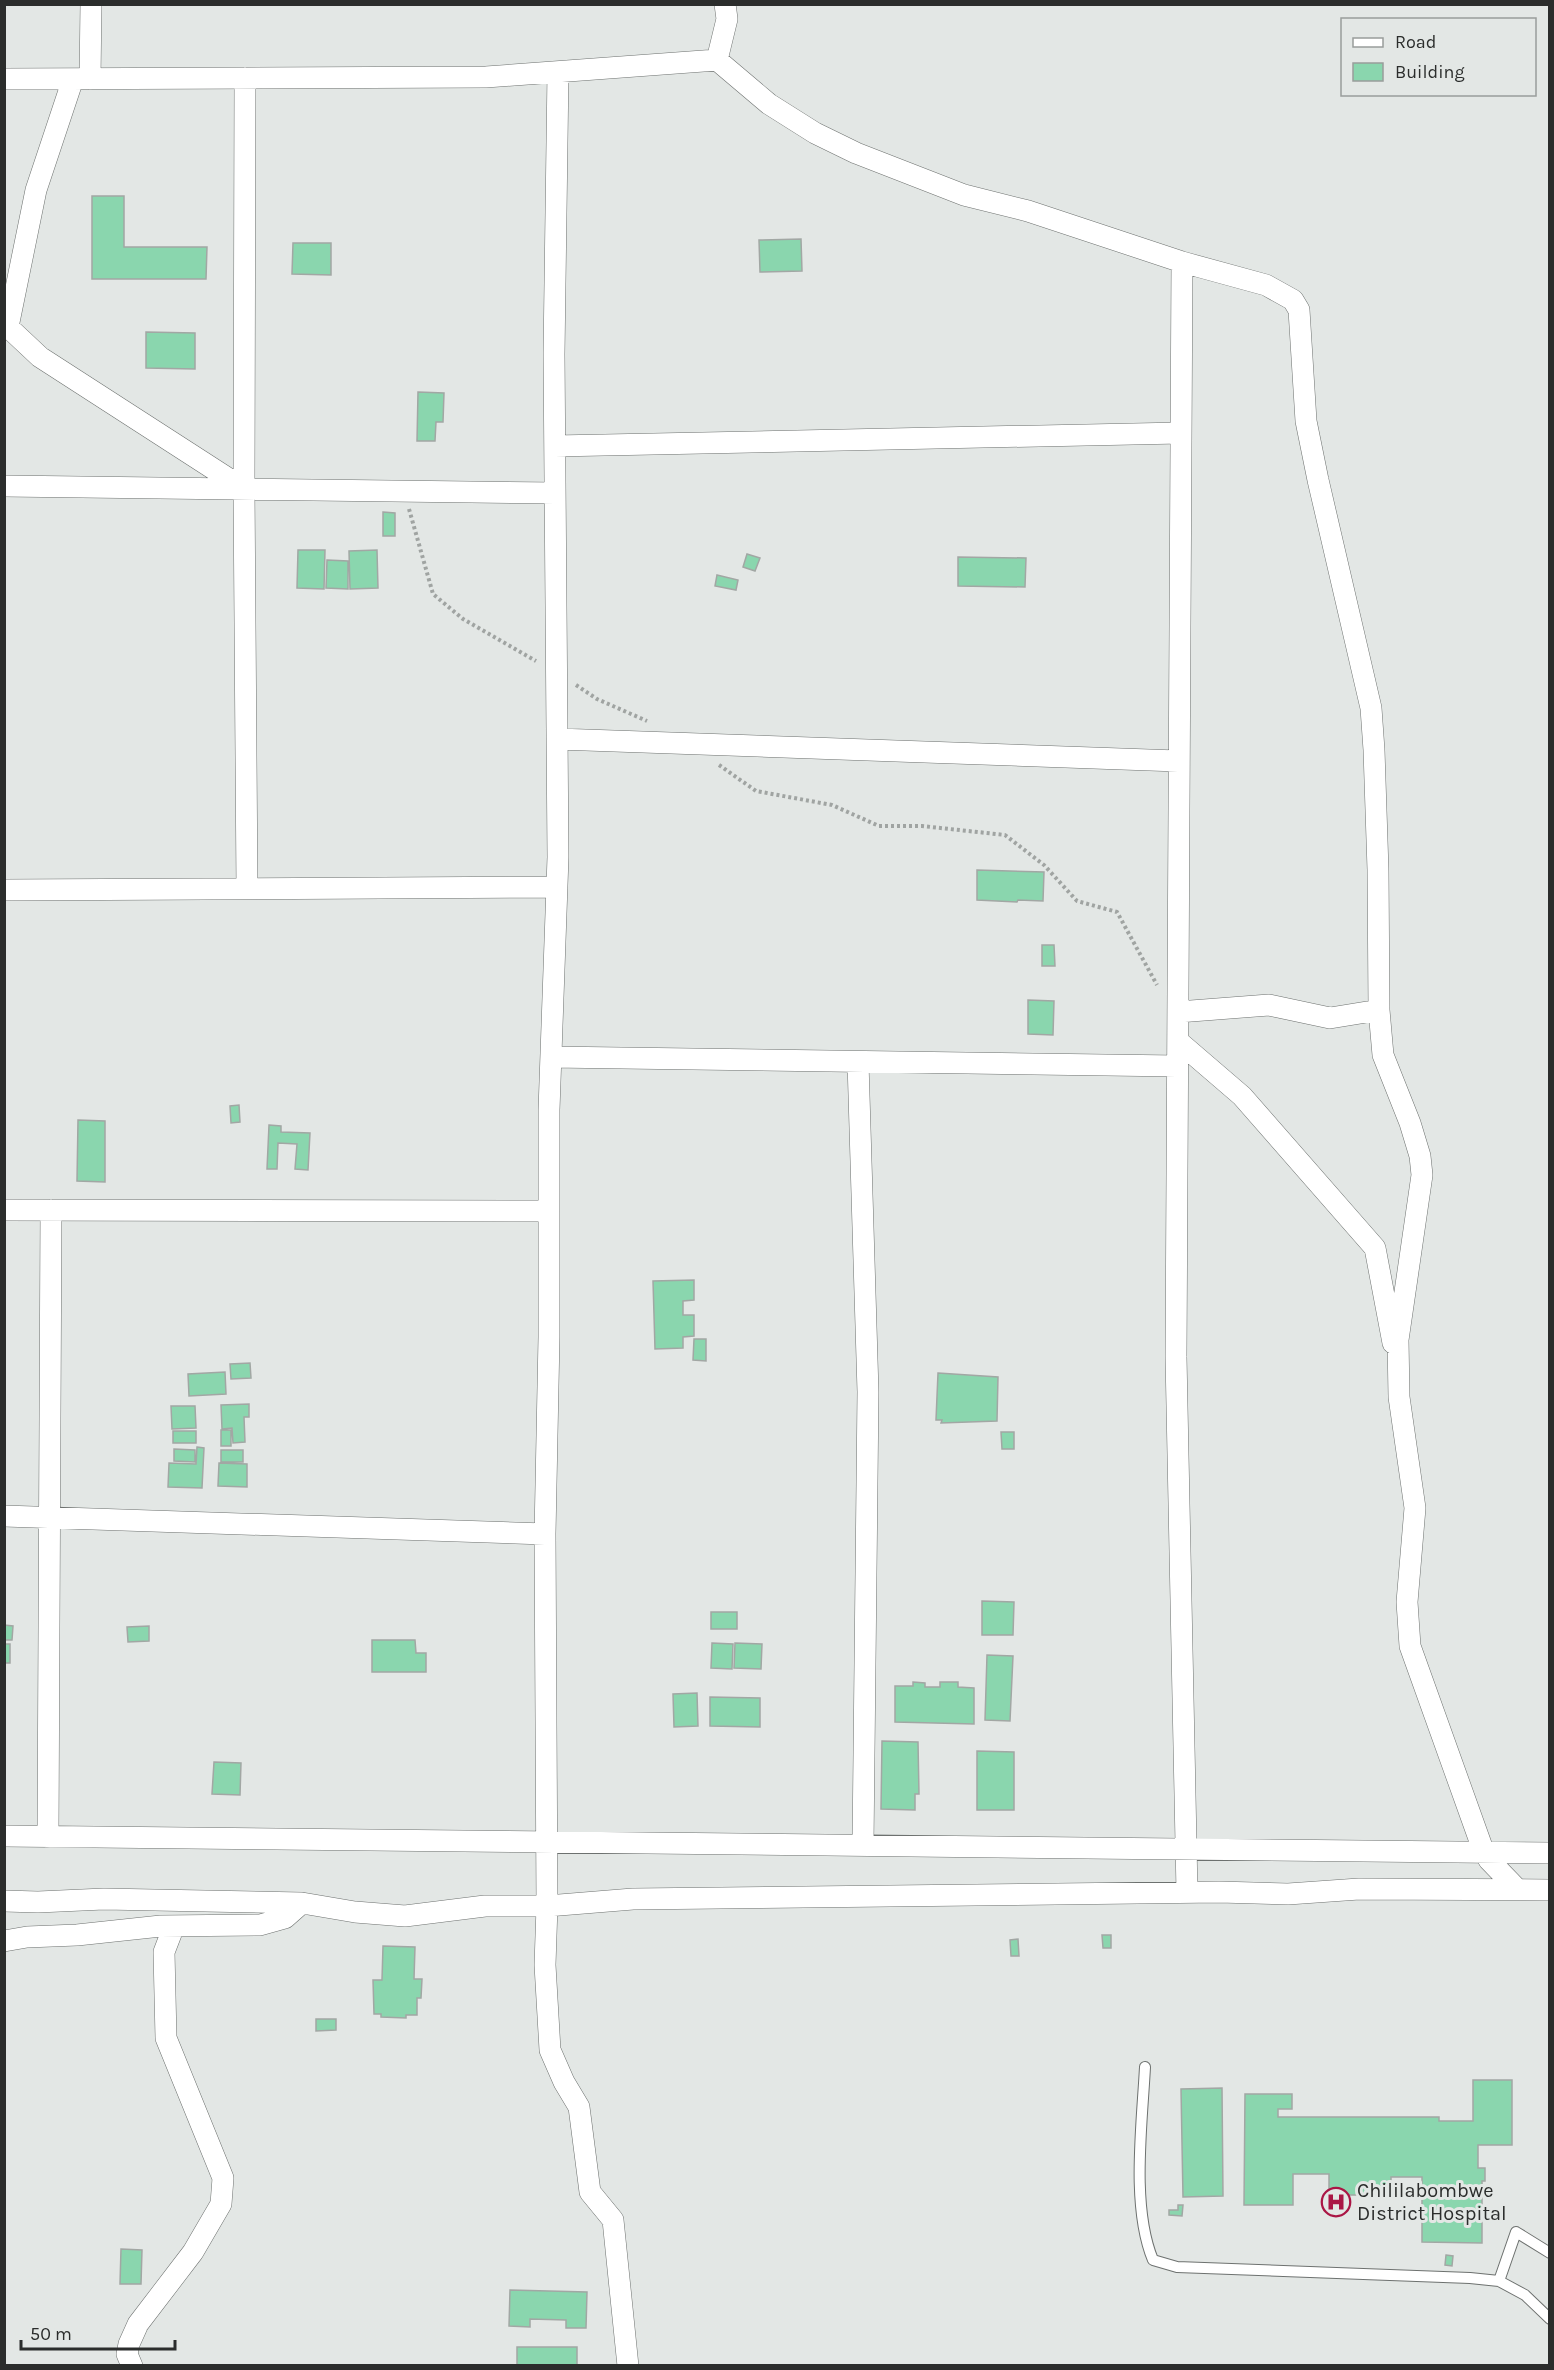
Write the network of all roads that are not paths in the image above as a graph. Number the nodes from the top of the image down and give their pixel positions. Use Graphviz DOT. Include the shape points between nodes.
graph roads {
  1 [pos="91,4"];
  2 [pos="725,4"];
  3 [pos="717,60"];
  4 [pos="558,72"];
  5 [pos="245,78"];
  6 [pos="4,79"];
  7 [pos="81,79"];
  8 [pos="1182,262"];
  9 [pos="1180,433"];
  10 [pos="555,446"];
  11 [pos="4,486"];
  12 [pos="244,489"];
  13 [pos="555,493"];
  14 [pos="557,739"];
  15 [pos="1178,762"];
  16 [pos="557,887"];
  17 [pos="247,889"];
  18 [pos="4,890"];
  19 [pos="1379,1010"];
  20 [pos="1178,1012"];
  21 [pos="1178,1041"];
  22 [pos="551,1057"];
  23 [pos="858,1062"];
  24 [pos="1177,1066"];
  25 [pos="4,1210"];
  26 [pos="51,1210"];
  27 [pos="549,1210"];
  28 [pos="1399,1375"];
  29 [pos="4,1515"];
  30 [pos="49,1516"];
  31 [pos="545,1534"];
  32 [pos="4,1836"];
  33 [pos="48,1837"];
  34 [pos="548,1842"];
  35 [pos="863,1845"];
  36 [pos="1187,1849"];
  37 [pos="1485,1853"];
  38 [pos="1550,1853"];
  39 [pos="1517,1889"];
  40 [pos="1550,1890"];
  41 [pos="1187,1892"];
  42 [pos="4,1901"];
  43 [pos="302,1903"];
  44 [pos="547,1906"];
  45 [pos="174,1926"];
  46 [pos="4,1941"];
  47 [pos="1144,2067"];
  48 [pos="1550,2253"];
  49 [pos="1499,2281"];
  50 [pos="1550,2319"];
  51 [pos="132,2366"];
  52 [pos="628,2366"];
  1 -- 7 [label="street"];
  2 -- 3 [label="street" via="727,19"];
  3 -- 4 [label="street"];
  3 -- 8 [label="street" via="770,104 855,153 964,195 1028,211"];
  4 -- 5 [label="street" via="486,77"];
  4 -- 10 [label="street"];
  5 -- 7 [label="street"];
  5 -- 12 [label="street"];
  6 -- 7 [label="street"];
  7 -- 12 [label="street" via="36,190 8,327 40,357"];
  8 -- 9 [label="street"];
  8 -- 19 [label="street" via="1266,285 1293,300 1299,310 1306,422 1371,708"];
  9 -- 10 [label="street"];
  9 -- 15 [label="street"];
  10 -- 13 [label="street"];
  11 -- 12 [label="street"];
  12 -- 13 [label="street"];
  12 -- 17 [label="street"];
  13 -- 14 [label="street"];
  14 -- 15 [label="street"];
  14 -- 16 [label="street"];
  15 -- 20 [label="street"];
  16 -- 17 [label="street"];
  16 -- 22 [label="street"];
  17 -- 18 [label="street"];
  19 -- 20 [label="street" via="1330,1018 1269,1005"];
  19 -- 28 [label="street" via="1383,1055 1410,1123 1422,1175 1398,1340"];
  20 -- 21 [label="street"];
  21 -- 24 [label="street"];
  21 -- 28 [label="street" via="1242,1096 1375,1248"];
  22 -- 23 [label="street"];
  22 -- 27 [label="street"];
  23 -- 24 [label="street"];
  23 -- 35 [label="street" via="868,1392"];
  24 -- 36 [label="street" via="1176,1357"];
  25 -- 26 [label="street"];
  26 -- 27 [label="street"];
  26 -- 30 [label="street"];
  27 -- 31 [label="street"];
  28 -- 37 [label="street" via="1415,1508 1407,1602 1410,1646"];
  29 -- 30 [label="street"];
  30 -- 31 [label="street"];
  30 -- 33 [label="street"];
  31 -- 34 [label="street"];
  32 -- 33 [label="street"];
  33 -- 34 [label="street"];
  34 -- 35 [label="street"];
  34 -- 44 [label="street"];
  35 -- 36 [label="street"];
  36 -- 37 [label="street"];
  36 -- 41 [label="street"];
  37 -- 38 [label="street"];
  37 -- 39 [label="street"];
  39 -- 40 [label="street"];
  39 -- 41 [label="street"];
  41 -- 44 [label="street" via="633,1899"];
  42 -- 43 [label="street"];
  43 -- 44 [label="street" via="405,1916 485,1906"];
  43 -- 45 [label="street" via="285,1918 260,1925"];
  44 -- 52 [label="street" via="545,1965 550,2050 579,2107 590,2193 613,2220"];
  45 -- 46 [label="street"];
  45 -- 51 [label="street" via="164,1952 166,2038 224,2178 222,2204 193,2252 138,2324 127,2354"];
  47 -- 49 [label="lane" via="1140,2190 1147,2246 1153,2260 1177,2267"];
  48 -- 49 [label="lane" via="1516,2232"];
  49 -- 50 [label="lane" via="1525,2295"];
}
